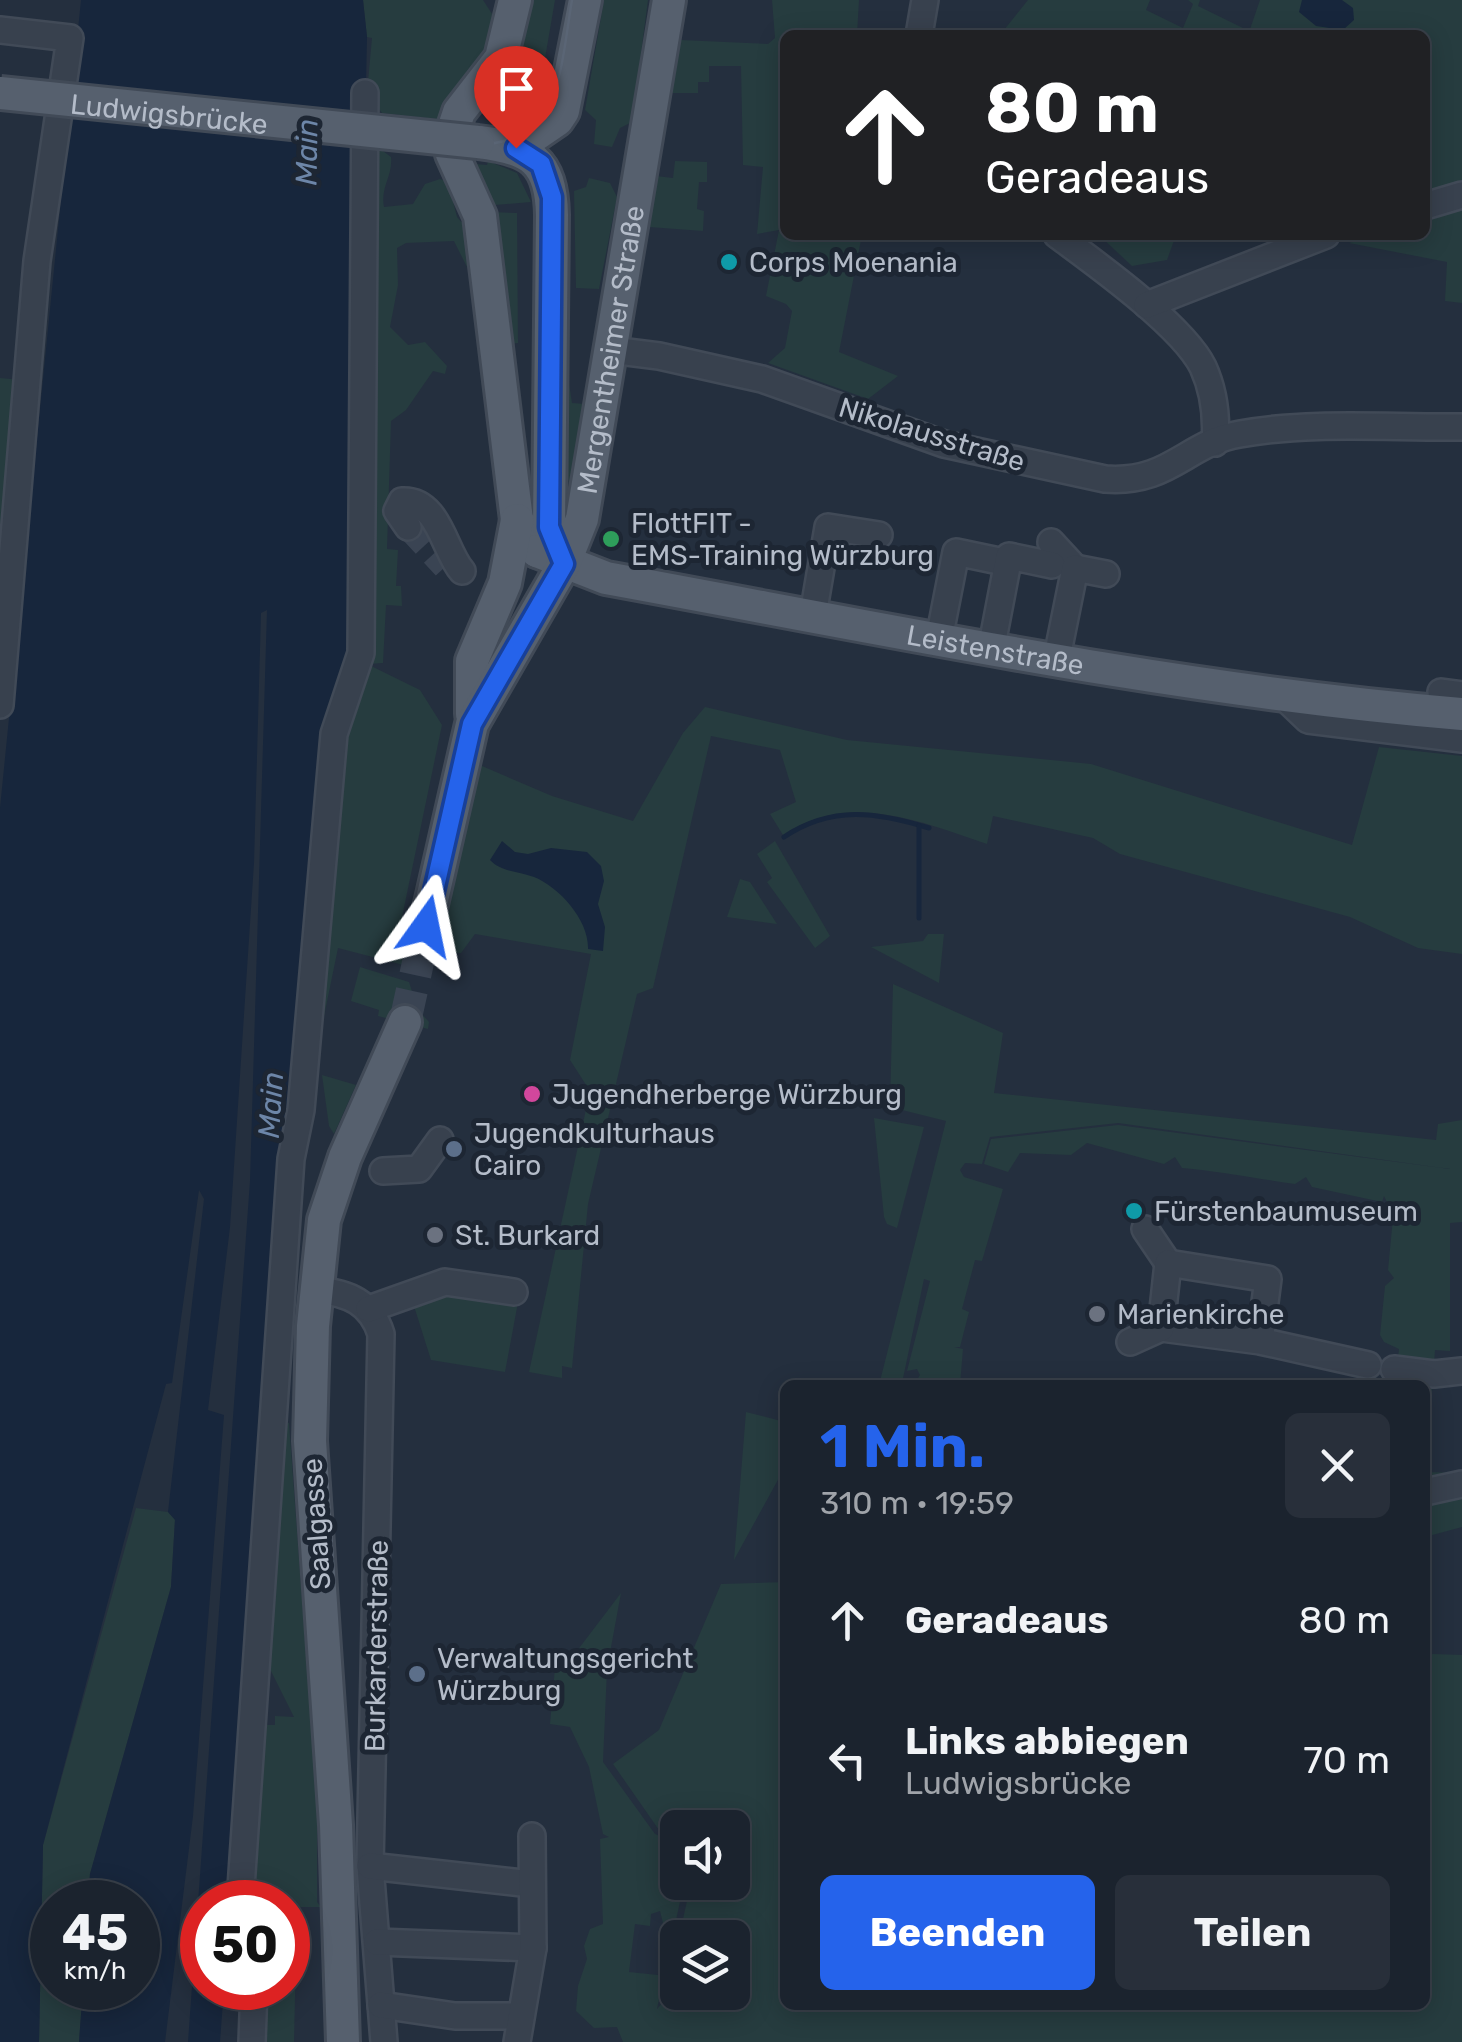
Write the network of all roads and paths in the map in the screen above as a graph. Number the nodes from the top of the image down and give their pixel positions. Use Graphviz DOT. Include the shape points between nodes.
graph roads {
  1 [pos="585,0"];
  2 [pos="669,0"];
  3 [pos="925,0"];
  4 [pos="508,5"];
  5 [pos="0,30"];
  6 [pos="920,30"];
  7 [pos="0,93"];
  8 [pos="365,93"];
  9 [pos="516,148"];
  10 [pos="1462,195"];
  11 [pos="1430,205"];
  12 [pos="1063,240"];
  13 [pos="1313,240"];
  14 [pos="1147,305"];
  15 [pos="610,350"];
  16 [pos="1462,427"];
  17 [pos="1214,443"];
  18 [pos="408,526"];
  19 [pos="878,535"];
  20 [pos="542,541"];
  21 [pos="1060,558"];
  22 [pos="999,560"];
  23 [pos="1106,574"];
  24 [pos="507,577"];
  25 [pos="814,615"];
  26 [pos="939,640"];
  27 [pos="991,650"];
  28 [pos="1056,662"];
  29 [pos="1285,698"];
  30 [pos="1455,700"];
  31 [pos="475,704"];
  32 [pos="0,705"];
  33 [pos="1462,738"];
  34 [pos="426,926"];
  35 [pos="405,1022"];
  36 [pos="440,1140"];
  37 [pos="383,1171"];
  38 [pos="1145,1229"];
  39 [pos="1168,1263"];
  40 [pos="317,1290"];
  41 [pos="514,1292"];
  42 [pos="370,1309"];
  43 [pos="1160,1328"];
  44 [pos="1130,1342"];
  45 [pos="1260,1342"];
  46 [pos="1368,1364"];
  47 [pos="1394,1369"];
  48 [pos="1462,1370"];
  49 [pos="1462,1484"];
  50 [pos="1430,1491"];
  51 [pos="532,1836"];
  52 [pos="370,1866"];
  53 [pos="241,1880"];
  54 [pos="531,1884"];
  55 [pos="377,1942"];
  56 [pos="534,1948"];
  57 [pos="380,2005"];
  58 [pos="253,2010"];
  59 [pos="521,2016"];
  60 [pos="252,2042"];
  61 [pos="343,2042"];
  62 [pos="384,2042"];
  63 [pos="517,2042"];
  1 -- 9 [label="main road" via="562,110"];
  2 -- 15 [label="main road, Mergentheimer Straße"];
  3 -- 6 [label="street"];
  4 -- 20 [label="main road" via="501,58 459,112 450,136 480,216"];
  5 -- 32 [label="street" via="70,38 37,261"];
  7 -- 9 [label="main road, Ludwigsbrücke, bridge"];
  8 -- 53 [label="street" via="361,653 334,734 301,1110 290,1159"];
  9 -- 20 [label="main road" via="541,164 552,197"];
  10 -- 11 [label="street"];
  12 -- 14 [label="street"];
  13 -- 14 [label="street"];
  14 -- 17 [label="street" via="1202,364 1215,404"];
  15 -- 17 [label="street, Nikolausstraße" via="762,379 944,444 1105,478 1131,481 1160,473"];
  15 -- 20 [label="main road, Mergentheimer Straße" via="582,519"];
  16 -- 17 [label="street, Nikolausstraße" via="1282,430"];
  18 -- 24 [label="street" via="397,511 411,500 450,543 453,569"];
  19 -- 25 [label="street" via="828,527"];
  20 -- 24 [label="main road"];
  20 -- 25 [label="main road, Leistenstraße" via="606,578 663,597"];
  20 -- 31 [label="main road, Mergentheimer Straße"];
  21 -- 23 [label="street"];
  21 -- 27 [label="street" via="1010,556"];
  21 -- 28 [label="street"];
  22 -- 26 [label="street" via="956,552"];
  24 -- 31 [label="main road" via="472,661"];
  25 -- 26 [label="main road, Leistenstraße"];
  26 -- 27 [label="main road, Leistenstraße"];
  27 -- 28 [label="main road, Leistenstraße"];
  28 -- 29 [label="main road, Leistenstraße"];
  29 -- 30 [label="main road, Leistenstraße"];
  29 -- 33 [label="street" via="1308,720"];
  31 -- 34 [label="main road"];
  35 -- 40 [label="main road, Saalgasse" via="344,1157 324,1220"];
  36 -- 37 [label="street" via="419,1169"];
  38 -- 39 [label="street"];
  39 -- 43 [label="street"];
  39 -- 45 [label="street" via="1268,1279"];
  40 -- 42 [label="street"];
  40 -- 61 [label="main road, Saalgasse" via="310,1441"];
  41 -- 42 [label="street" via="445,1282"];
  42 -- 52 [label="street, Burkarderstraße" via="381,1334"];
  43 -- 44 [label="street"];
  43 -- 45 [label="street"];
  45 -- 46 [label="street"];
  47 -- 48 [label="street"];
  49 -- 50 [label="street"];
  51 -- 54 [label="street"];
  52 -- 54 [label="street"];
  52 -- 55 [label="street, Burkarderstraße"];
  54 -- 56 [label="street"];
  55 -- 56 [label="street"];
  55 -- 57 [label="street, Burkarderstraße"];
  56 -- 59 [label="street"];
  57 -- 59 [label="street" via="456,2016"];
  57 -- 62 [label="street, Burkarderstraße"];
  58 -- 60 [label="street"];
  59 -- 63 [label="street"];
}
